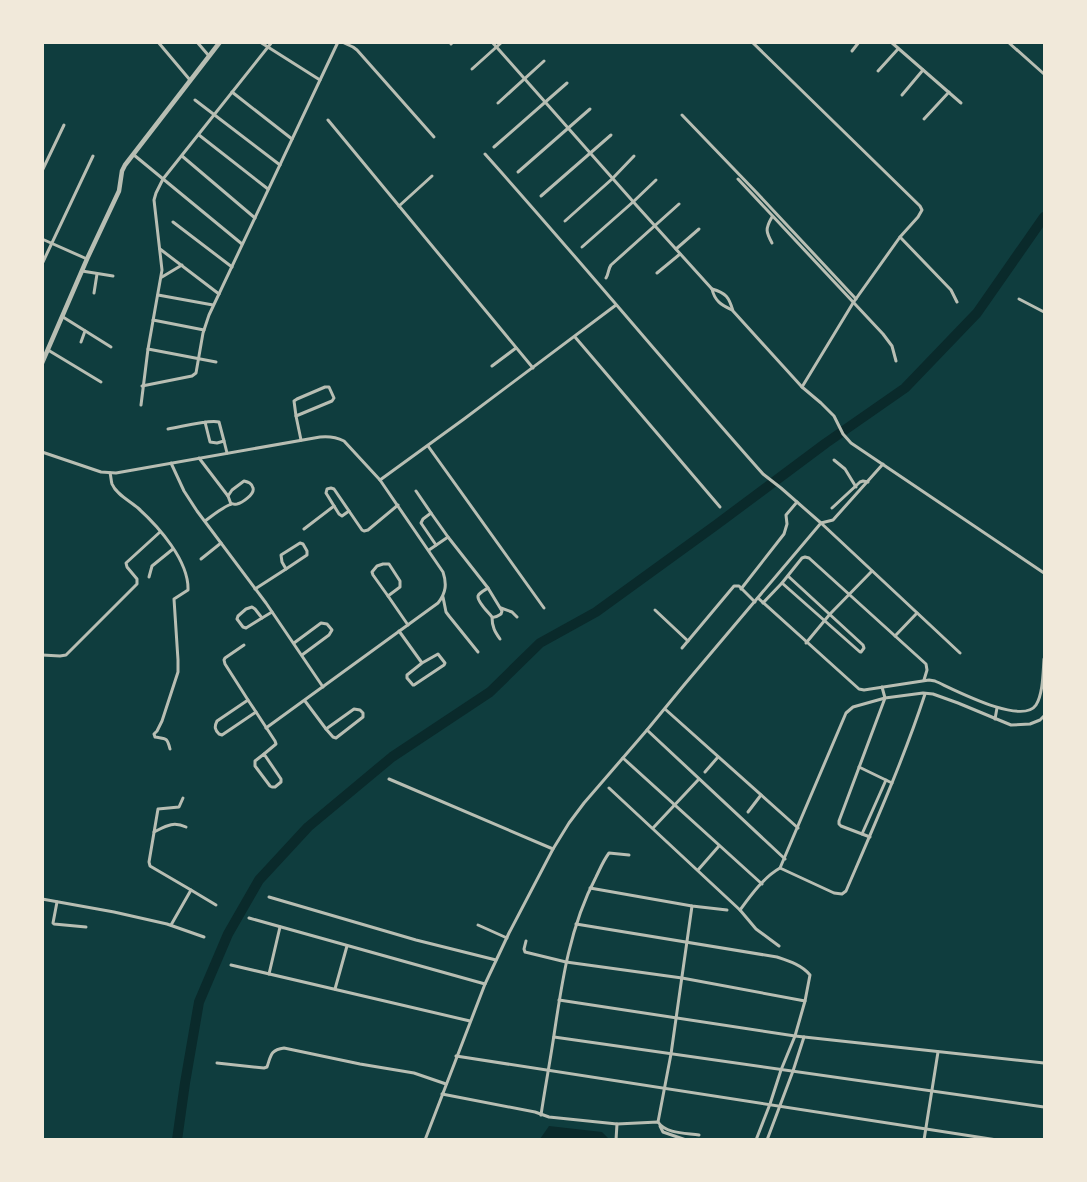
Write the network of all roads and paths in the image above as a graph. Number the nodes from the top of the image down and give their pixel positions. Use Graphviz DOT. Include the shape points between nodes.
graph roads {
  1 [pos="158,42"];
  2 [pos="197,42"];
  3 [pos="220,42"];
  4 [pos="260,42"];
  5 [pos="272,42"];
  6 [pos="338,42"];
  7 [pos="342,42"];
  8 [pos="492,42"];
  9 [pos="502,42"];
  10 [pos="752,42"];
  11 [pos="859,42"];
  12 [pos="891,42"];
  13 [pos="1008,42"];
  14 [pos="268,48"];
  15 [pos="497,48"];
  16 [pos="898,48"];
  17 [pos="852,51"];
  18 [pos="210,56"];
  19 [pos="544,61"];
  20 [pos="472,69"];
  21 [pos="923,70"];
  22 [pos="878,71"];
  23 [pos="1044,74"];
  24 [pos="525,78"];
  25 [pos="320,80"];
  26 [pos="191,81"];
  27 [pos="568,83"];
  28 [pos="232,92"];
  29 [pos="949,92"];
  30 [pos="902,95"];
  31 [pos="195,100"];
  32 [pos="498,103"];
  33 [pos="545,103"];
  34 [pos="961,103"];
  35 [pos="590,109"];
  36 [pos="215,115"];
  37 [pos="682,115"];
  38 [pos="924,118"];
  39 [pos="328,120"];
  40 [pos="64,125"];
  41 [pos="568,129"];
  42 [pos="199,135"];
  43 [pos="611,135"];
  44 [pos="434,137"];
  45 [pos="292,139"];
  46 [pos="494,147"];
  47 [pos="485,154"];
  48 [pos="590,154"];
  49 [pos="134,155"];
  50 [pos="93,156"];
  51 [pos="182,156"];
  52 [pos="634,156"];
  53 [pos="280,165"];
  54 [pos="42,172"];
  55 [pos="518,172"];
  56 [pos="432,176"];
  57 [pos="164,179"];
  58 [pos="612,179"];
  59 [pos="738,179"];
  60 [pos="656,180"];
  61 [pos="268,190"];
  62 [pos="541,196"];
  63 [pos="633,202"];
  64 [pos="679,204"];
  65 [pos="399,206"];
  66 [pos="772,217"];
  67 [pos="255,218"];
  68 [pos="565,221"];
  69 [pos="173,222"];
  70 [pos="656,226"];
  71 [pos="699,228"];
  72 [pos="900,237"];
  73 [pos="42,239"];
  74 [pos="52,244"];
  75 [pos="242,244"];
  76 [pos="772,244"];
  77 [pos="582,246"];
  78 [pos="160,248"];
  79 [pos="676,249"];
  80 [pos="680,254"];
  81 [pos="87,259"];
  82 [pos="42,264"];
  83 [pos="182,265"];
  84 [pos="232,267"];
  85 [pos="82,271"];
  86 [pos="97,274"];
  87 [pos="657,274"];
  88 [pos="113,276"];
  89 [pos="161,277"];
  90 [pos="606,278"];
  91 [pos="712,289"];
  92 [pos="94,293"];
  93 [pos="219,294"];
  94 [pos="158,295"];
  95 [pos="1018,299"];
  96 [pos="854,301"];
  97 [pos="957,302"];
  98 [pos="213,305"];
  99 [pos="616,305"];
  100 [pos="733,311"];
  101 [pos="1044,312"];
  102 [pos="63,317"];
  103 [pos="153,320"];
  104 [pos="85,330"];
  105 [pos="204,330"];
  106 [pos="574,337"];
  107 [pos="81,342"];
  108 [pos="111,347"];
  109 [pos="516,348"];
  110 [pos="148,349"];
  111 [pos="48,350"];
  112 [pos="198,358"];
  113 [pos="896,361"];
  114 [pos="216,362"];
  115 [pos="42,363"];
  116 [pos="492,366"];
  117 [pos="533,368"];
  118 [pos="101,382"];
  119 [pos="142,386"];
  120 [pos="802,387"];
  121 [pos="141,405"];
  122 [pos="296,416"];
  123 [pos="205,422"];
  124 [pos="168,429"];
  125 [pos="301,440"];
  126 [pos="224,441"];
  127 [pos="428,446"];
  128 [pos="42,452"];
  129 [pos="227,453"];
  130 [pos="199,458"];
  131 [pos="834,460"];
  132 [pos="171,463"];
  133 [pos="883,464"];
  134 [pos="110,472"];
  135 [pos="380,480"];
  136 [pos="868,482"];
  137 [pos="856,487"];
  138 [pos="416,491"];
  139 [pos="228,496"];
  140 [pos="797,502"];
  141 [pos="230,504"];
  142 [pos="398,505"];
  143 [pos="334,506"];
  144 [pos="720,506"];
  145 [pos="832,508"];
  146 [pos="349,512"];
  147 [pos="431,513"];
  148 [pos="205,521"];
  149 [pos="822,523"];
  150 [pos="304,529"];
  151 [pos="160,532"];
  152 [pos="448,537"];
  153 [pos="221,544"];
  154 [pos="436,545"];
  155 [pos="173,549"];
  156 [pos="429,550"];
  157 [pos="201,559"];
  158 [pos="286,568"];
  159 [pos="872,571"];
  160 [pos="1044,573"];
  161 [pos="149,576"];
  162 [pos="788,576"];
  163 [pos="782,583"];
  164 [pos="488,588"];
  165 [pos="741,588"];
  166 [pos="255,589"];
  167 [pos="849,595"];
  168 [pos="388,596"];
  169 [pos="443,596"];
  170 [pos="758,598"];
  171 [pos="755,602"];
  172 [pos="763,603"];
  173 [pos="500,608"];
  174 [pos="544,608"];
  175 [pos="656,610"];
  176 [pos="272,612"];
  177 [pos="917,613"];
  178 [pos="830,614"];
  179 [pos="492,617"];
  180 [pos="517,617"];
  181 [pos="262,618"];
  182 [pos="825,620"];
  183 [pos="408,625"];
  184 [pos="400,631"];
  185 [pos="895,636"];
  186 [pos="500,639"];
  187 [pos="688,641"];
  188 [pos="294,643"];
  189 [pos="806,643"];
  190 [pos="244,645"];
  191 [pos="682,648"];
  192 [pos="478,652"];
  193 [pos="960,653"];
  194 [pos="42,655"];
  195 [pos="302,655"];
  196 [pos="1044,659"];
  197 [pos="422,663"];
  198 [pos="924,680"];
  199 [pos="323,687"];
  200 [pos="882,687"];
  201 [pos="925,694"];
  202 [pos="885,698"];
  203 [pos="248,700"];
  204 [pos="305,701"];
  205 [pos="997,708"];
  206 [pos="665,709"];
  207 [pos="256,712"];
  208 [pos="1044,716"];
  209 [pos="995,719"];
  210 [pos="266,728"];
  211 [pos="326,729"];
  212 [pos="647,730"];
  213 [pos="170,749"];
  214 [pos="264,754"];
  215 [pos="718,757"];
  216 [pos="623,758"];
  217 [pos="859,767"];
  218 [pos="705,772"];
  219 [pos="389,779"];
  220 [pos="699,779"];
  221 [pos="886,780"];
  222 [pos="892,783"];
  223 [pos="610,788"];
  224 [pos="761,795"];
  225 [pos="183,798"];
  226 [pos="674,805"];
  227 [pos="748,812"];
  228 [pos="186,827"];
  229 [pos="653,828"];
  230 [pos="798,828"];
  231 [pos="154,832"];
  232 [pos="862,834"];
  233 [pos="870,837"];
  234 [pos="719,846"];
  235 [pos="554,849"];
  236 [pos="629,855"];
  237 [pos="784,859"];
  238 [pos="780,868"];
  239 [pos="698,870"];
  240 [pos="762,884"];
  241 [pos="590,888"];
  242 [pos="191,890"];
  243 [pos="269,896"];
  244 [pos="42,899"];
  245 [pos="57,902"];
  246 [pos="216,905"];
  247 [pos="692,906"];
  248 [pos="727,910"];
  249 [pos="740,910"];
  250 [pos="249,918"];
  251 [pos="576,924"];
  252 [pos="171,925"];
  253 [pos="478,926"];
  254 [pos="86,927"];
  255 [pos="280,927"];
  256 [pos="204,937"];
  257 [pos="507,938"];
  258 [pos="526,940"];
  259 [pos="687,942"];
  260 [pos="347,946"];
  261 [pos="779,946"];
  262 [pos="496,960"];
  263 [pos="566,962"];
  264 [pos="231,965"];
  265 [pos="269,974"];
  266 [pos="682,978"];
  267 [pos="485,984"];
  268 [pos="336,989"];
  269 [pos="559,1000"];
  270 [pos="805,1001"];
  271 [pos="676,1018"];
  272 [pos="470,1021"];
  273 [pos="795,1036"];
  274 [pos="554,1037"];
  275 [pos="804,1037"];
  276 [pos="938,1052"];
  277 [pos="671,1054"];
  278 [pos="456,1056"];
  279 [pos="217,1063"];
  280 [pos="1044,1063"];
  281 [pos="548,1070"];
  282 [pos="781,1070"];
  283 [pos="793,1071"];
  284 [pos="446,1084"];
  285 [pos="665,1088"];
  286 [pos="932,1091"];
  287 [pos="442,1094"];
  288 [pos="770,1104"];
  289 [pos="780,1106"];
  290 [pos="1044,1107"];
  291 [pos="541,1114"];
  292 [pos="618,1124"];
  293 [pos="659,1124"];
  294 [pos="926,1128"];
  295 [pos="699,1135"];
  296 [pos="425,1140"];
  297 [pos="616,1140"];
  298 [pos="686,1140"];
  299 [pos="756,1140"];
  300 [pos="767,1140"];
  301 [pos="924,1140"];
  302 [pos="997,1140"];
  1 -- 26 [label="street"];
  2 -- 18 [label="street"];
  3 -- 18 [label="street"];
  4 -- 14 [label="street"];
  5 -- 14 [label="street"];
  6 -- 25 [label="street"];
  7 -- 44 [label="street" via="357,50"];
  8 -- 15 [label="street"];
  9 -- 15 [label="street"];
  10 -- 72 [label="street" via="920,206 922,210 918,217"];
  11 -- 17 [label="street"];
  12 -- 16 [label="street"];
  13 -- 23 [label="street"];
  14 -- 25 [label="street"];
  14 -- 28 [label="street"];
  15 -- 20 [label="street"];
  15 -- 24 [label="street"];
  16 -- 21 [label="street"];
  16 -- 22 [label="street"];
  18 -- 26 [label="street"];
  19 -- 24 [label="street"];
  21 -- 29 [label="street"];
  21 -- 30 [label="street"];
  24 -- 32 [label="street"];
  24 -- 33 [label="street"];
  25 -- 45 [label="street"];
  26 -- 49 [label="street"];
  27 -- 33 [label="street"];
  28 -- 36 [label="street"];
  28 -- 45 [label="street"];
  29 -- 34 [label="street"];
  29 -- 38 [label="street"];
  31 -- 36 [label="street"];
  33 -- 41 [label="street"];
  33 -- 46 [label="street"];
  35 -- 41 [label="street"];
  36 -- 42 [label="street"];
  36 -- 53 [label="street"];
  37 -- 96 [label="street"];
  39 -- 65 [label="street"];
  40 -- 54 [label="street"];
  41 -- 48 [label="street"];
  41 -- 55 [label="street"];
  42 -- 51 [label="street"];
  42 -- 61 [label="street"];
  43 -- 48 [label="street"];
  45 -- 53 [label="street"];
  47 -- 99 [label="street"];
  48 -- 58 [label="street"];
  48 -- 62 [label="street"];
  49 -- 57 [label="street"];
  49 -- 81 [label="street" via="124,165 119,191"];
  50 -- 74 [label="street"];
  51 -- 57 [label="street"];
  51 -- 67 [label="street"];
  52 -- 58 [label="street"];
  53 -- 61 [label="street"];
  56 -- 65 [label="street"];
  57 -- 75 [label="street"];
  57 -- 78 [label="street" via="155,197"];
  58 -- 63 [label="street"];
  58 -- 68 [label="street"];
  59 -- 66 [label="street"];
  60 -- 63 [label="street"];
  61 -- 67 [label="street"];
  63 -- 70 [label="street"];
  63 -- 77 [label="street"];
  64 -- 70 [label="street"];
  65 -- 109 [label="street"];
  66 -- 76 [label="street" via="766,230"];
  66 -- 96 [label="street"];
  67 -- 75 [label="street"];
  69 -- 84 [label="street"];
  70 -- 79 [label="street"];
  70 -- 90 [label="street" via="609,267"];
  71 -- 79 [label="street"];
  72 -- 96 [label="street"];
  72 -- 97 [label="street" via="951,290"];
  73 -- 74 [label="street"];
  74 -- 81 [label="street"];
  74 -- 82 [label="street"];
  75 -- 84 [label="street"];
  78 -- 83 [label="street"];
  78 -- 89 [label="street"];
  79 -- 80 [label="street"];
  80 -- 87 [label="street"];
  80 -- 91 [label="street"];
  81 -- 85 [label="street"];
  83 -- 89 [label="street"];
  83 -- 93 [label="street"];
  84 -- 93 [label="street"];
  85 -- 86 [label="street"];
  85 -- 102 [label="street"];
  86 -- 88 [label="street"];
  86 -- 92 [label="street"];
  89 -- 94 [label="street"];
  91 -- 100 [label="street" via="720,304"];
  91 -- 100 [label="street" via="725,294"];
  93 -- 98 [label="street"];
  94 -- 98 [label="street"];
  94 -- 103 [label="street"];
  95 -- 101 [label="street"];
  96 -- 113 [label="street" via="890,342"];
  96 -- 120 [label="street"];
  98 -- 105 [label="street"];
  99 -- 106 [label="street"];
  99 -- 140 [label="street" via="763,474"];
  100 -- 120 [label="street"];
  102 -- 104 [label="street"];
  102 -- 111 [label="street"];
  103 -- 105 [label="street"];
  103 -- 110 [label="street"];
  104 -- 107 [label="street"];
  104 -- 108 [label="street"];
  105 -- 112 [label="street"];
  106 -- 117 [label="street"];
  106 -- 144 [label="street"];
  109 -- 116 [label="street"];
  109 -- 117 [label="street"];
  110 -- 112 [label="street"];
  110 -- 119 [label="street"];
  111 -- 115 [label="street"];
  111 -- 118 [label="street"];
  112 -- 114 [label="street"];
  112 -- 119 [label="street" via="194,375"];
  117 -- 127 [label="street"];
  119 -- 121 [label="street"];
  120 -- 133 [label="street" via="834,416 852,443"];
  122 -- 122 [label="street" via="294,402 297,398 329,387 332,401"];
  122 -- 125 [label="street"];
  123 -- 124 [label="street"];
  123 -- 126 [label="street" via="210,442"];
  123 -- 126 [label="street" via="220,422"];
  125 -- 129 [label="street"];
  125 -- 135 [label="street" via="331,436 344,441"];
  126 -- 129 [label="street"];
  127 -- 135 [label="street"];
  127 -- 174 [label="street"];
  128 -- 134 [label="street" via="101,472"];
  129 -- 130 [label="street"];
  130 -- 132 [label="street"];
  130 -- 139 [label="street"];
  131 -- 137 [label="street" via="845,469"];
  132 -- 134 [label="street"];
  132 -- 148 [label="street" via="184,491"];
  133 -- 136 [label="street"];
  133 -- 160 [label="street"];
  134 -- 151 [label="street" via="113,486"];
  135 -- 142 [label="street"];
  136 -- 137 [label="street" via="863,481"];
  136 -- 149 [label="street" via="831,521"];
  137 -- 145 [label="street"];
  138 -- 147 [label="street"];
  139 -- 141 [label="street"];
  139 -- 141 [label="street" via="244,481 252,486 251,495 239,504"];
  140 -- 149 [label="street"];
  140 -- 165 [label="street" via="786,515 784,534"];
  141 -- 148 [label="street"];
  142 -- 146 [label="street" via="364,531"];
  142 -- 156 [label="street"];
  143 -- 146 [label="street" via="340,516"];
  143 -- 146 [label="street" via="326,493 331,488"];
  143 -- 150 [label="street"];
  147 -- 152 [label="street"];
  147 -- 154 [label="street" via="421,523"];
  148 -- 153 [label="street"];
  149 -- 159 [label="street"];
  149 -- 170 [label="street"];
  151 -- 155 [label="street"];
  151 -- 194 [label="street" via="126,563 138,579 137,584 66,654"];
  152 -- 154 [label="street"];
  152 -- 164 [label="street"];
  153 -- 157 [label="street"];
  153 -- 166 [label="street"];
  154 -- 156 [label="street"];
  155 -- 161 [label="street" via="152,566"];
  155 -- 213 [label="street" via="185,572 188,590 174,599 178,672 162,721 154,734 166,739"];
  156 -- 169 [label="street" via="446,580"];
  158 -- 158 [label="street" via="307,555 303,544 297,544 281,555"];
  158 -- 166 [label="street"];
  159 -- 167 [label="street"];
  159 -- 177 [label="street"];
  162 -- 163 [label="street"];
  162 -- 167 [label="street" via="802,558 809,558"];
  162 -- 178 [label="street"];
  163 -- 172 [label="street"];
  163 -- 182 [label="street"];
  164 -- 173 [label="street"];
  164 -- 179 [label="street" via="478,596"];
  165 -- 171 [label="street"];
  165 -- 187 [label="street" via="734,586"];
  166 -- 176 [label="street"];
  167 -- 178 [label="street"];
  167 -- 185 [label="street"];
  168 -- 168 [label="street" via="372,572 383,564 389,564 400,581 400,587"];
  168 -- 183 [label="street"];
  169 -- 183 [label="street"];
  169 -- 192 [label="street" via="446,612"];
  170 -- 171 [label="street"];
  170 -- 172 [label="street"];
  171 -- 206 [label="street"];
  172 -- 189 [label="street"];
  173 -- 179 [label="street" via="501,614"];
  173 -- 180 [label="street"];
  175 -- 187 [label="street"];
  176 -- 181 [label="street"];
  176 -- 188 [label="street"];
  177 -- 185 [label="street"];
  177 -- 193 [label="street"];
  178 -- 182 [label="street"];
  178 -- 182 [label="street" via="863,645 861,652"];
  179 -- 186 [label="street"];
  181 -- 181 [label="street" via="246,628 238,616 252,607"];
  182 -- 189 [label="street"];
  183 -- 184 [label="street"];
  184 -- 197 [label="street"];
  184 -- 199 [label="street"];
  185 -- 198 [label="street" via="926,664"];
  187 -- 191 [label="street"];
  188 -- 195 [label="street"];
  188 -- 195 [label="street" via="321,623 332,630"];
  189 -- 200 [label="street" via="859,689"];
  190 -- 203 [label="street" via="224,658 224,664"];
  195 -- 199 [label="street"];
  196 -- 205 [label="street" via="1040,694 1032,709 1020,712"];
  197 -- 197 [label="street" via="407,675 413,685 445,663 438,654"];
  198 -- 200 [label="street"];
  198 -- 205 [label="street" via="935,681"];
  199 -- 204 [label="street"];
  200 -- 202 [label="street"];
  201 -- 202 [label="street"];
  201 -- 209 [label="street" via="933,694"];
  201 -- 222 [label="street"];
  202 -- 217 [label="street"];
  202 -- 230 [label="street" via="853,707 846,713"];
  203 -- 207 [label="street"];
  203 -- 207 [label="street" via="217,721 217,732 222,735"];
  204 -- 210 [label="street"];
  204 -- 211 [label="street"];
  205 -- 209 [label="street"];
  206 -- 212 [label="street"];
  206 -- 215 [label="street"];
  207 -- 210 [label="street"];
  208 -- 209 [label="street" via="1030,724 1011,725"];
  210 -- 214 [label="street" via="276,744"];
  211 -- 211 [label="street" via="336,738 362,719 363,713 354,709"];
  212 -- 216 [label="street"];
  212 -- 220 [label="street"];
  214 -- 214 [label="street" via="255,761 255,766 270,786 275,787 281,779"];
  215 -- 218 [label="street"];
  215 -- 224 [label="street"];
  216 -- 226 [label="street"];
  216 -- 235 [label="street" via="569,822"];
  217 -- 221 [label="street"];
  217 -- 232 [label="street" via="839,824"];
  219 -- 235 [label="street"];
  220 -- 226 [label="street"];
  220 -- 237 [label="street"];
  221 -- 222 [label="street"];
  221 -- 232 [label="street"];
  222 -- 233 [label="street"];
  223 -- 229 [label="street"];
  224 -- 227 [label="street"];
  224 -- 230 [label="street"];
  225 -- 231 [label="street" via="180,807 158,810"];
  226 -- 229 [label="street"];
  226 -- 234 [label="street"];
  228 -- 231 [label="street" via="172,824"];
  229 -- 239 [label="street"];
  230 -- 237 [label="street"];
  231 -- 242 [label="street" via="150,866"];
  232 -- 233 [label="street"];
  233 -- 238 [label="street" via="842,894"];
  234 -- 239 [label="street"];
  234 -- 240 [label="street"];
  235 -- 257 [label="street"];
  236 -- 241 [label="street" via="609,854"];
  237 -- 238 [label="street"];
  238 -- 240 [label="street"];
  239 -- 249 [label="street"];
  240 -- 249 [label="street"];
  241 -- 247 [label="street"];
  241 -- 251 [label="street"];
  242 -- 246 [label="street"];
  242 -- 252 [label="street"];
  243 -- 262 [label="street"];
  244 -- 245 [label="street"];
  245 -- 252 [label="street"];
  245 -- 254 [label="street" via="54,924"];
  247 -- 248 [label="street"];
  247 -- 259 [label="street"];
  249 -- 261 [label="street" via="756,929"];
  250 -- 255 [label="street"];
  251 -- 259 [label="street"];
  251 -- 263 [label="street"];
  252 -- 256 [label="street"];
  253 -- 257 [label="street"];
  255 -- 260 [label="street"];
  255 -- 265 [label="street"];
  257 -- 262 [label="street"];
  258 -- 263 [label="street" via="525,952"];
  259 -- 266 [label="street"];
  259 -- 270 [label="street" via="777,957 798,965 810,974"];
  260 -- 267 [label="street"];
  260 -- 268 [label="street"];
  262 -- 267 [label="street"];
  263 -- 266 [label="street"];
  263 -- 269 [label="street"];
  264 -- 265 [label="street"];
  265 -- 268 [label="street"];
  266 -- 270 [label="street"];
  266 -- 271 [label="street"];
  267 -- 272 [label="street"];
  268 -- 272 [label="street"];
  269 -- 271 [label="street"];
  269 -- 274 [label="street"];
  270 -- 273 [label="street"];
  271 -- 273 [label="street"];
  271 -- 277 [label="street"];
  272 -- 278 [label="street"];
  273 -- 275 [label="street"];
  273 -- 282 [label="street"];
  274 -- 277 [label="street"];
  274 -- 281 [label="street"];
  275 -- 276 [label="street"];
  275 -- 283 [label="street"];
  276 -- 280 [label="street"];
  276 -- 286 [label="street"];
  277 -- 282 [label="street"];
  277 -- 285 [label="street"];
  278 -- 281 [label="street"];
  278 -- 284 [label="street"];
  279 -- 284 [label="street" via="264,1068 272,1053 284,1048 414,1073"];
  281 -- 285 [label="street"];
  281 -- 291 [label="street"];
  282 -- 283 [label="street"];
  282 -- 288 [label="street"];
  283 -- 286 [label="street"];
  283 -- 289 [label="street"];
  284 -- 287 [label="street"];
  285 -- 288 [label="street"];
  285 -- 293 [label="street"];
  286 -- 290 [label="street"];
  286 -- 294 [label="street"];
  287 -- 291 [label="street"];
  287 -- 296 [label="street"];
  288 -- 289 [label="street"];
  288 -- 299 [label="street"];
  289 -- 294 [label="street"];
  289 -- 300 [label="street"];
  291 -- 292 [label="street"];
  292 -- 293 [label="street"];
  292 -- 297 [label="street"];
  293 -- 295 [label="street" via="669,1130"];
  293 -- 298 [label="street" via="663,1132"];
  294 -- 301 [label="street"];
  294 -- 302 [label="street"];
}
